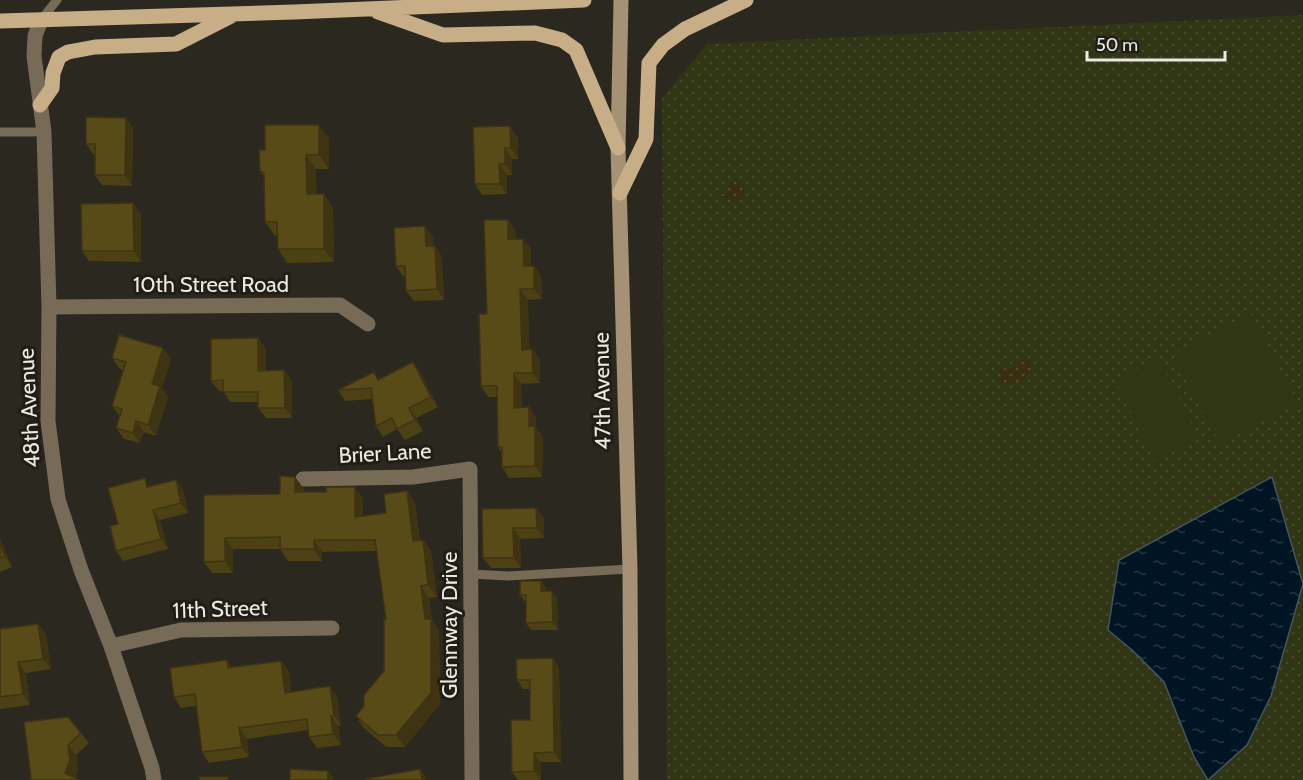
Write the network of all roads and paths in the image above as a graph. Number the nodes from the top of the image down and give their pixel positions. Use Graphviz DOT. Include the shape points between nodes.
graph roads {
  1 [pos="57,0"];
  2 [pos="317,0"];
  3 [pos="584,0"];
  4 [pos="621,0"];
  5 [pos="746,0"];
  6 [pos="369,9"];
  7 [pos="294,12"];
  8 [pos="236,14"];
  9 [pos="41,20"];
  10 [pos="0,21"];
  11 [pos="40,105"];
  12 [pos="0,132"];
  13 [pos="44,132"];
  14 [pos="618,148"];
  15 [pos="620,193"];
  16 [pos="49,307"];
  17 [pos="368,324"];
  18 [pos="470,469"];
  19 [pos="303,478"];
  20 [pos="630,569"];
  21 [pos="471,574"];
  22 [pos="332,628"];
  23 [pos="111,646"];
  24 [pos="154,780"];
  25 [pos="472,780"];
  26 [pos="631,780"];
  1 -- 9 [label="lane"];
  2 -- 7 [label="main road"];
  3 -- 6 [label="main road"];
  4 -- 14 [label="main road, 47th Avenue"];
  5 -- 15 [label="main road" via="685,29 663,45 649,63 646,139"];
  6 -- 7 [label="main road"];
  6 -- 14 [label="main road" via="443,35 535,33 562,40 576,50"];
  7 -- 8 [label="main road"];
  8 -- 9 [label="main road"];
  8 -- 11 [label="main road" via="176,44 68,52 59,57 52,88"];
  9 -- 10 [label="main road"];
  9 -- 11 [label="street, 48th Avenue" via="34,56"];
  11 -- 13 [label="street, 48th Avenue"];
  12 -- 13 [label="lane"];
  13 -- 16 [label="street, 48th Avenue"];
  14 -- 15 [label="main road, 47th Avenue"];
  15 -- 20 [label="main road, 47th Avenue"];
  16 -- 17 [label="street, 10th Street Road" via="340,305"];
  16 -- 23 [label="street, 48th Avenue" via="48,421 58,499"];
  18 -- 19 [label="street, Brier Lane" via="413,477"];
  18 -- 21 [label="street, Glennway Drive"];
  20 -- 21 [label="lane" via="508,576"];
  20 -- 26 [label="main road, 47th Avenue"];
  21 -- 25 [label="street, Glennway Drive"];
  22 -- 23 [label="street, 11th Street" via="180,630"];
  23 -- 24 [label="street, 48th Avenue"];
}
